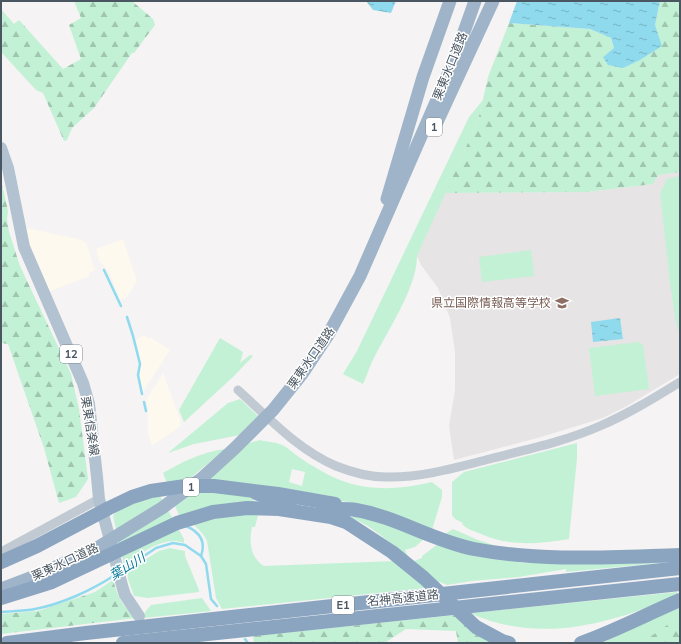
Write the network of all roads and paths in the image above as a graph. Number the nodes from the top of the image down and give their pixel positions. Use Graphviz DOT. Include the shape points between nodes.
graph roads {
  1 [pos="450,1"];
  2 [pos="475,1"];
  3 [pos="493,1"];
  4 [pos="1,148"];
  5 [pos="372,251"];
  6 [pos="680,382"];
  7 [pos="238,390"];
  8 [pos="99,499"];
  9 [pos="1,552"];
  10 [pos="101,553"];
  11 [pos="680,555"];
  12 [pos="1,562"];
  13 [pos="680,568"];
  14 [pos="680,584"];
  15 [pos="1,590"];
  16 [pos="1,598"];
  17 [pos="680,600"];
  18 [pos="139,616"];
  19 [pos="7,643"];
  20 [pos="123,643"];
  21 [pos="509,643"];
  22 [pos="581,643"];
  1 -- 5 [label="highway, 1" via="423,77"];
  2 -- 5 [label="highway, 栗東水口道路 / 1" via="453,63"];
  3 -- 5 [label="highway, 1"];
  4 -- 8 [label="main road, 栗東信楽線 / 12" via="8,168 24,247 80,373 89,404"];
  5 -- 10 [label="highway, 栗東水口道路 / 1" via="328,335 302,374 273,410 201,479"];
  6 -- 7 [label="street" via="602,426 560,441 448,469 410,476 384,477 346,470 319,458 287,435"];
  8 -- 9 [label="street"];
  8 -- 18 [label="main road, 栗東信楽線 / 12" via="125,595"];
  10 -- 15 [label="highway, 栗東水口道路 / 1"];
  10 -- 16 [label="highway" via="52,582"];
  10 -- 21 [label="highway" via="177,523 213,512 253,508 279,509 331,517 342,520 392,552 476,627"];
  11 -- 12 [label="highway" via="526,556 474,549 355,509 332,510 277,501 242,489 185,486 151,491 132,498"];
  13 -- 19 [label="highway, 名神高速道路 / E1"];
  14 -- 20 [label="highway, 名神高速道路 / E1"];
  17 -- 22 [label="highway"];
}
